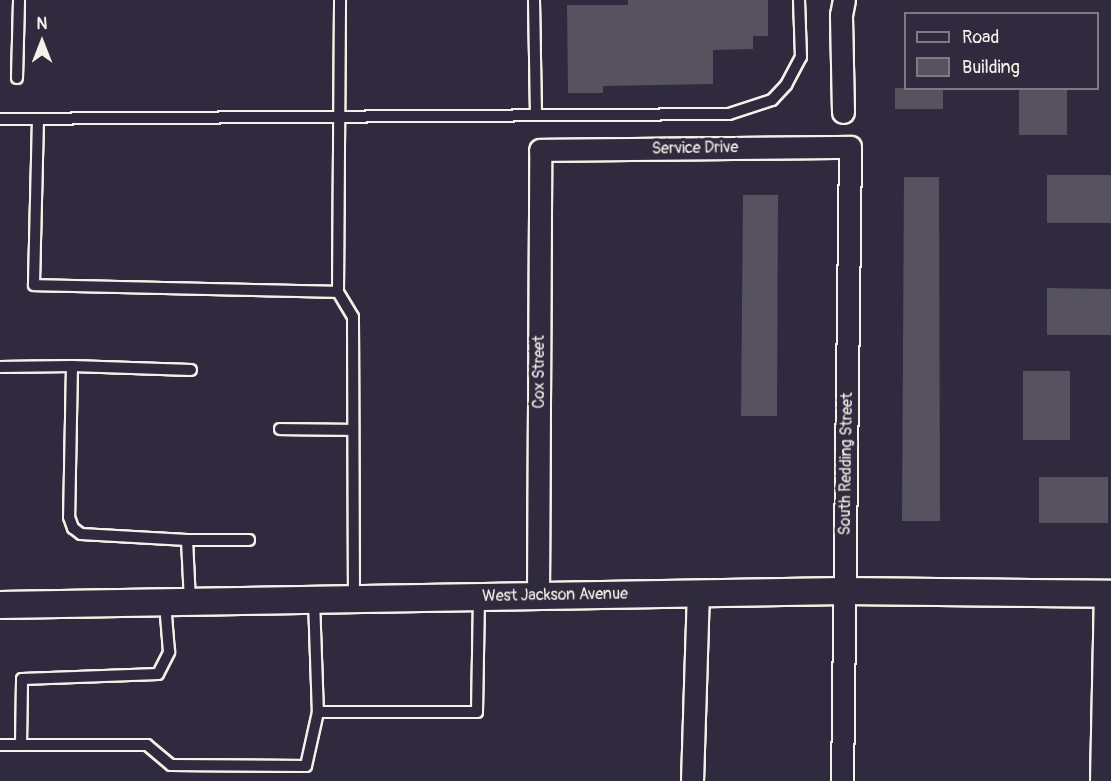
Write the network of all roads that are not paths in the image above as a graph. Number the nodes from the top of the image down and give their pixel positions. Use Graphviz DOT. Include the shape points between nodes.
graph roads {
  1 [pos="19,0"];
  2 [pos="340,0"];
  3 [pos="534,0"];
  4 [pos="799,0"];
  5 [pos="844,0"];
  6 [pos="17,78"];
  7 [pos="843,112"];
  8 [pos="536,115"];
  9 [pos="340,117"];
  10 [pos="38,118"];
  11 [pos="0,119"];
  12 [pos="850,147"];
  13 [pos="540,150"];
  14 [pos="339,292"];
  15 [pos="72,366"];
  16 [pos="0,367"];
  17 [pos="191,370"];
  18 [pos="280,429"];
  19 [pos="354,430"];
  20 [pos="187,540"];
  21 [pos="249,540"];
  22 [pos="844,591"];
  23 [pos="698,592"];
  24 [pos="1108,594"];
  25 [pos="538,595"];
  26 [pos="479,596"];
  27 [pos="354,598"];
  28 [pos="314,600"];
  29 [pos="177,602"];
  30 [pos="0,605"];
  31 [pos="318,712"];
  32 [pos="0,745"];
  33 [pos="21,745"];
  34 [pos="692,781"];
  35 [pos="842,781"];
  36 [pos="1101,781"];
  1 -- 6 [label="lane"];
  2 -- 9 [label="lane"];
  3 -- 8 [label="lane"];
  4 -- 8 [label="lane" via="801,57 786,86 772,100 729,114"];
  5 -- 7 [label="street"];
  8 -- 9 [label="lane"];
  9 -- 10 [label="lane"];
  9 -- 14 [label="lane"];
  10 -- 11 [label="lane"];
  10 -- 14 [label="lane" via="34,285"];
  12 -- 13 [label="street, Service Drive"];
  12 -- 22 [label="street, South Redding Street"];
  13 -- 25 [label="street, Cox Street"];
  14 -- 19 [label="lane" via="353,317"];
  15 -- 16 [label="lane"];
  15 -- 17 [label="lane"];
  15 -- 20 [label="lane" via="69,517 73,528 81,534"];
  18 -- 19 [label="lane"];
  19 -- 27 [label="lane"];
  20 -- 21 [label="lane"];
  20 -- 29 [label="lane"];
  22 -- 23 [label="street, West Jackson Avenue"];
  22 -- 24 [label="street, West Jackson Avenue"];
  22 -- 35 [label="street, South Redding Street"];
  23 -- 25 [label="street, West Jackson Avenue"];
  23 -- 34 [label="street"];
  24 -- 36 [label="street"];
  25 -- 26 [label="street, West Jackson Avenue"];
  26 -- 27 [label="street, West Jackson Avenue"];
  26 -- 31 [label="lane" via="477,711"];
  27 -- 28 [label="street, West Jackson Avenue"];
  28 -- 29 [label="street, West Jackson Avenue"];
  28 -- 31 [label="lane"];
  29 -- 30 [label="street, West Jackson Avenue"];
  29 -- 33 [label="lane" via="169,652 158,674 22,679"];
  31 -- 33 [label="lane" via="306,766 171,765 147,745"];
  32 -- 33 [label="lane"];
}
